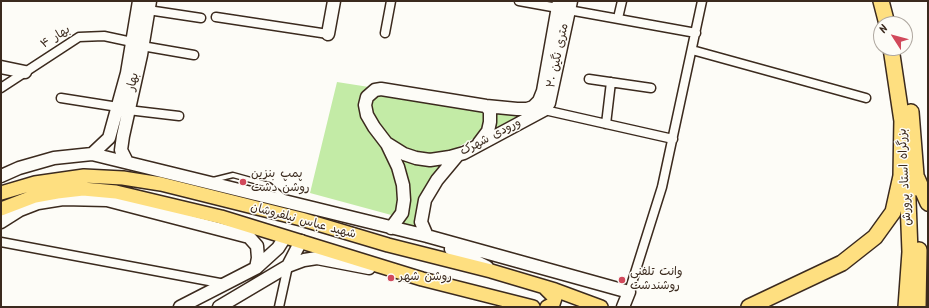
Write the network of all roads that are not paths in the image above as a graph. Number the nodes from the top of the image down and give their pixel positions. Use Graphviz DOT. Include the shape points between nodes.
graph roads {
  1 [pos="140,1"];
  2 [pos="334,1"];
  3 [pos="391,1"];
  4 [pos="519,1"];
  5 [pos="622,1"];
  6 [pos="702,1"];
  7 [pos="881,1"];
  8 [pos="891,1"];
  9 [pos="149,5"];
  10 [pos="564,5"];
  11 [pos="885,16"];
  12 [pos="894,16"];
  13 [pos="216,17"];
  14 [pos="201,18"];
  15 [pos="618,18"];
  16 [pos="386,33"];
  17 [pos="696,33"];
  18 [pos="328,34"];
  19 [pos="137,44"];
  20 [pos="692,50"];
  21 [pos="194,55"];
  22 [pos="892,56"];
  23 [pos="902,56"];
  24 [pos="1,67"];
  25 [pos="25,72"];
  26 [pos="590,79"];
  27 [pos="611,82"];
  28 [pos="1,88"];
  29 [pos="651,88"];
  30 [pos="61,98"];
  31 [pos="866,98"];
  32 [pos="486,106"];
  33 [pos="539,108"];
  34 [pos="123,109"];
  35 [pos="179,116"];
  36 [pos="902,118"];
  37 [pos="606,124"];
  38 [pos="673,140"];
  39 [pos="387,144"];
  40 [pos="477,146"];
  41 [pos="92,154"];
  42 [pos="457,156"];
  43 [pos="127,162"];
  44 [pos="1,176"];
  45 [pos="182,177"];
  46 [pos="917,177"];
  47 [pos="191,190"];
  48 [pos="1,193"];
  49 [pos="928,203"];
  50 [pos="1,208"];
  51 [pos="210,220"];
  52 [pos="301,220"];
  53 [pos="1,222"];
  54 [pos="391,228"];
  55 [pos="427,236"];
  56 [pos="285,237"];
  57 [pos="301,241"];
  58 [pos="1,242"];
  59 [pos="288,266"];
  60 [pos="383,267"];
  61 [pos="256,268"];
  62 [pos="503,275"];
  63 [pos="225,284"];
  64 [pos="543,286"];
  65 [pos="629,292"];
  66 [pos="203,295"];
  67 [pos="180,307"];
  68 [pos="210,307"];
  69 [pos="219,307"];
  70 [pos="279,307"];
  71 [pos="533,307"];
  72 [pos="538,307"];
  73 [pos="547,307"];
  74 [pos="601,307"];
  75 [pos="623,307"];
  76 [pos="749,307"];
  77 [pos="906,307"];
  78 [pos="918,307"];
  1 -- 19 [label="street, بهار"];
  2 -- 18 [label="street"];
  3 -- 16 [label="street"];
  4 -- 10 [label="street"];
  5 -- 15 [label="street"];
  6 -- 17 [label="street"];
  7 -- 11 [label="highway"];
  8 -- 12 [label="highway"];
  9 -- 14 [label="street"];
  9 -- 19 [label="street, بهار"];
  10 -- 15 [label="street"];
  10 -- 33 [label="street, ۲۰ متری نگین" via="549,103"];
  13 -- 18 [label="street"];
  15 -- 17 [label="street"];
  17 -- 20 [label="street"];
  19 -- 21 [label="street, بهار ۴"];
  19 -- 25 [label="street, بهار ۴" via="104,36 80,37"];
  19 -- 34 [label="street, بهار"];
  20 -- 31 [label="street"];
  20 -- 38 [label="street"];
  22 -- 36 [label="highway, بزرگراه استاد پرورش"];
  23 -- 46 [label="highway, بزرگراه استاد پرورش"];
  24 -- 25 [label="street"];
  25 -- 28 [label="street, بهار ۴"];
  26 -- 27 [label="street"];
  27 -- 29 [label="street"];
  27 -- 37 [label="street"];
  30 -- 34 [label="street"];
  32 -- 33 [label="street"];
  32 -- 39 [label="street" via="381,88 375,90 367,97 365,110 370,122"];
  32 -- 40 [label="street" via="490,111 490,122"];
  33 -- 37 [label="street"];
  33 -- 40 [label="street, ورودی شهرک"];
  34 -- 35 [label="street"];
  34 -- 41 [label="street, بهار" via="109,138"];
  34 -- 43 [label="street, بهار" via="121,150"];
  36 -- 76 [label="highway" via="901,176 893,212 875,237 842,263"];
  36 -- 77 [label="highway, بزرگراه استاد پرورش" via="907,159 910,252"];
  37 -- 38 [label="street"];
  38 -- 65 [label="street" via="662,187"];
  39 -- 42 [label="street" via="404,154 422,159"];
  39 -- 54 [label="street" via="401,176 404,200 402,213"];
  40 -- 42 [label="street, ورودی شهرک"];
  41 -- 43 [label="street"];
  41 -- 44 [label="street" via="54,158"];
  42 -- 55 [label="street, ورودی شهرک" via="437,180 425,200 421,222"];
  43 -- 45 [label="street"];
  45 -- 47 [label="street"];
  45 -- 54 [label="street"];
  46 -- 49 [label="highway"];
  46 -- 78 [label="highway, بزرگراه استاد پرورش"];
  47 -- 48 [label="main road, شهید عباس نیلفروشان" via="123,178 84,176 35,183"];
  47 -- 52 [label="main road, شهید عباس نیلفروشان"];
  50 -- 51 [label="main road, شهید عباس نیلفروشان" via="36,196 84,189 116,192"];
  51 -- 53 [label="street" via="106,200 63,199 38,203"];
  51 -- 56 [label="main road, شهید عباس نیلفروشان"];
  51 -- 61 [label="street" via="249,237 257,246"];
  52 -- 56 [label="main road"];
  52 -- 57 [label="main road"];
  52 -- 62 [label="main road, شهید عباس نیلفروشان"];
  54 -- 55 [label="street"];
  55 -- 62 [label="street"];
  55 -- 65 [label="street"];
  56 -- 57 [label="main road, شهید عباس نیلفروشان"];
  56 -- 61 [label="street" via="278,248"];
  57 -- 59 [label="street"];
  57 -- 60 [label="main road, شهید عباس نیلفروشان"];
  58 -- 63 [label="street"];
  59 -- 60 [label="street" via="316,258 374,269"];
  59 -- 69 [label="street"];
  59 -- 70 [label="street"];
  60 -- 71 [label="main road, شهید عباس نیلفروشان"];
  61 -- 63 [label="street"];
  62 -- 64 [label="main road, شهید عباس نیلفروشان"];
  63 -- 66 [label="street"];
  64 -- 73 [label="main road" via="555,298 553,304"];
  64 -- 74 [label="main road, شهید عباس نیلفروشان"];
  65 -- 75 [label="street"];
  66 -- 67 [label="street"];
  66 -- 68 [label="street"];
  71 -- 72 [label="main road, شهید عباس نیلفروشان"];
}
